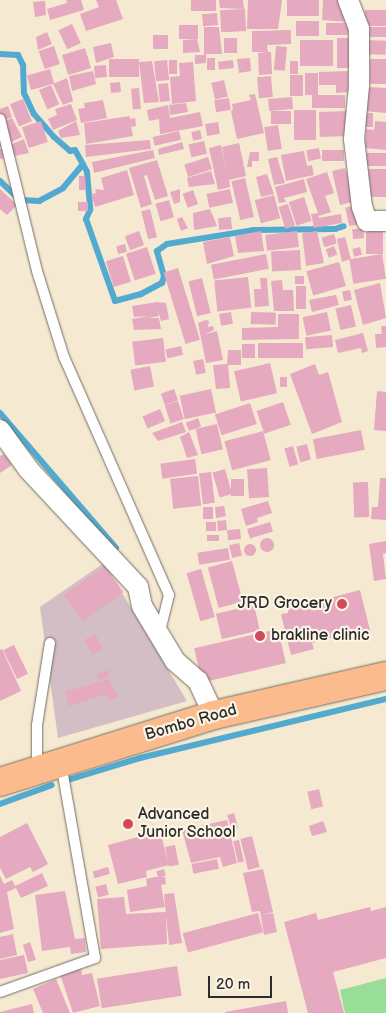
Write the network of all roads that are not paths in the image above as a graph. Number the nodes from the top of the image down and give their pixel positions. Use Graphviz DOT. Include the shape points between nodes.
graph roads {
  1 [pos="348,0"];
  2 [pos="0,120"];
  3 [pos="386,221"];
  4 [pos="0,430"];
  5 [pos="160,632"];
  6 [pos="50,644"];
  7 [pos="386,676"];
  8 [pos="214,715"];
  9 [pos="49,767"];
  10 [pos="0,782"];
  11 [pos="0,992"];
  1 -- 3 [label="street" via="359,28 359,86 354,139 362,207 367,221"];
  2 -- 5 [label="lane" via="37,271 64,357 169,595"];
  4 -- 5 [label="street" via="29,470 138,587 142,606"];
  5 -- 8 [label="street" via="175,662 198,681"];
  6 -- 9 [label="lane" via="37,725"];
  7 -- 8 [label="main road, Bombo Road"];
  8 -- 9 [label="main road, Bombo Road"];
  9 -- 10 [label="main road, Bombo Road"];
  9 -- 11 [label="lane" via="95,958"];
}
